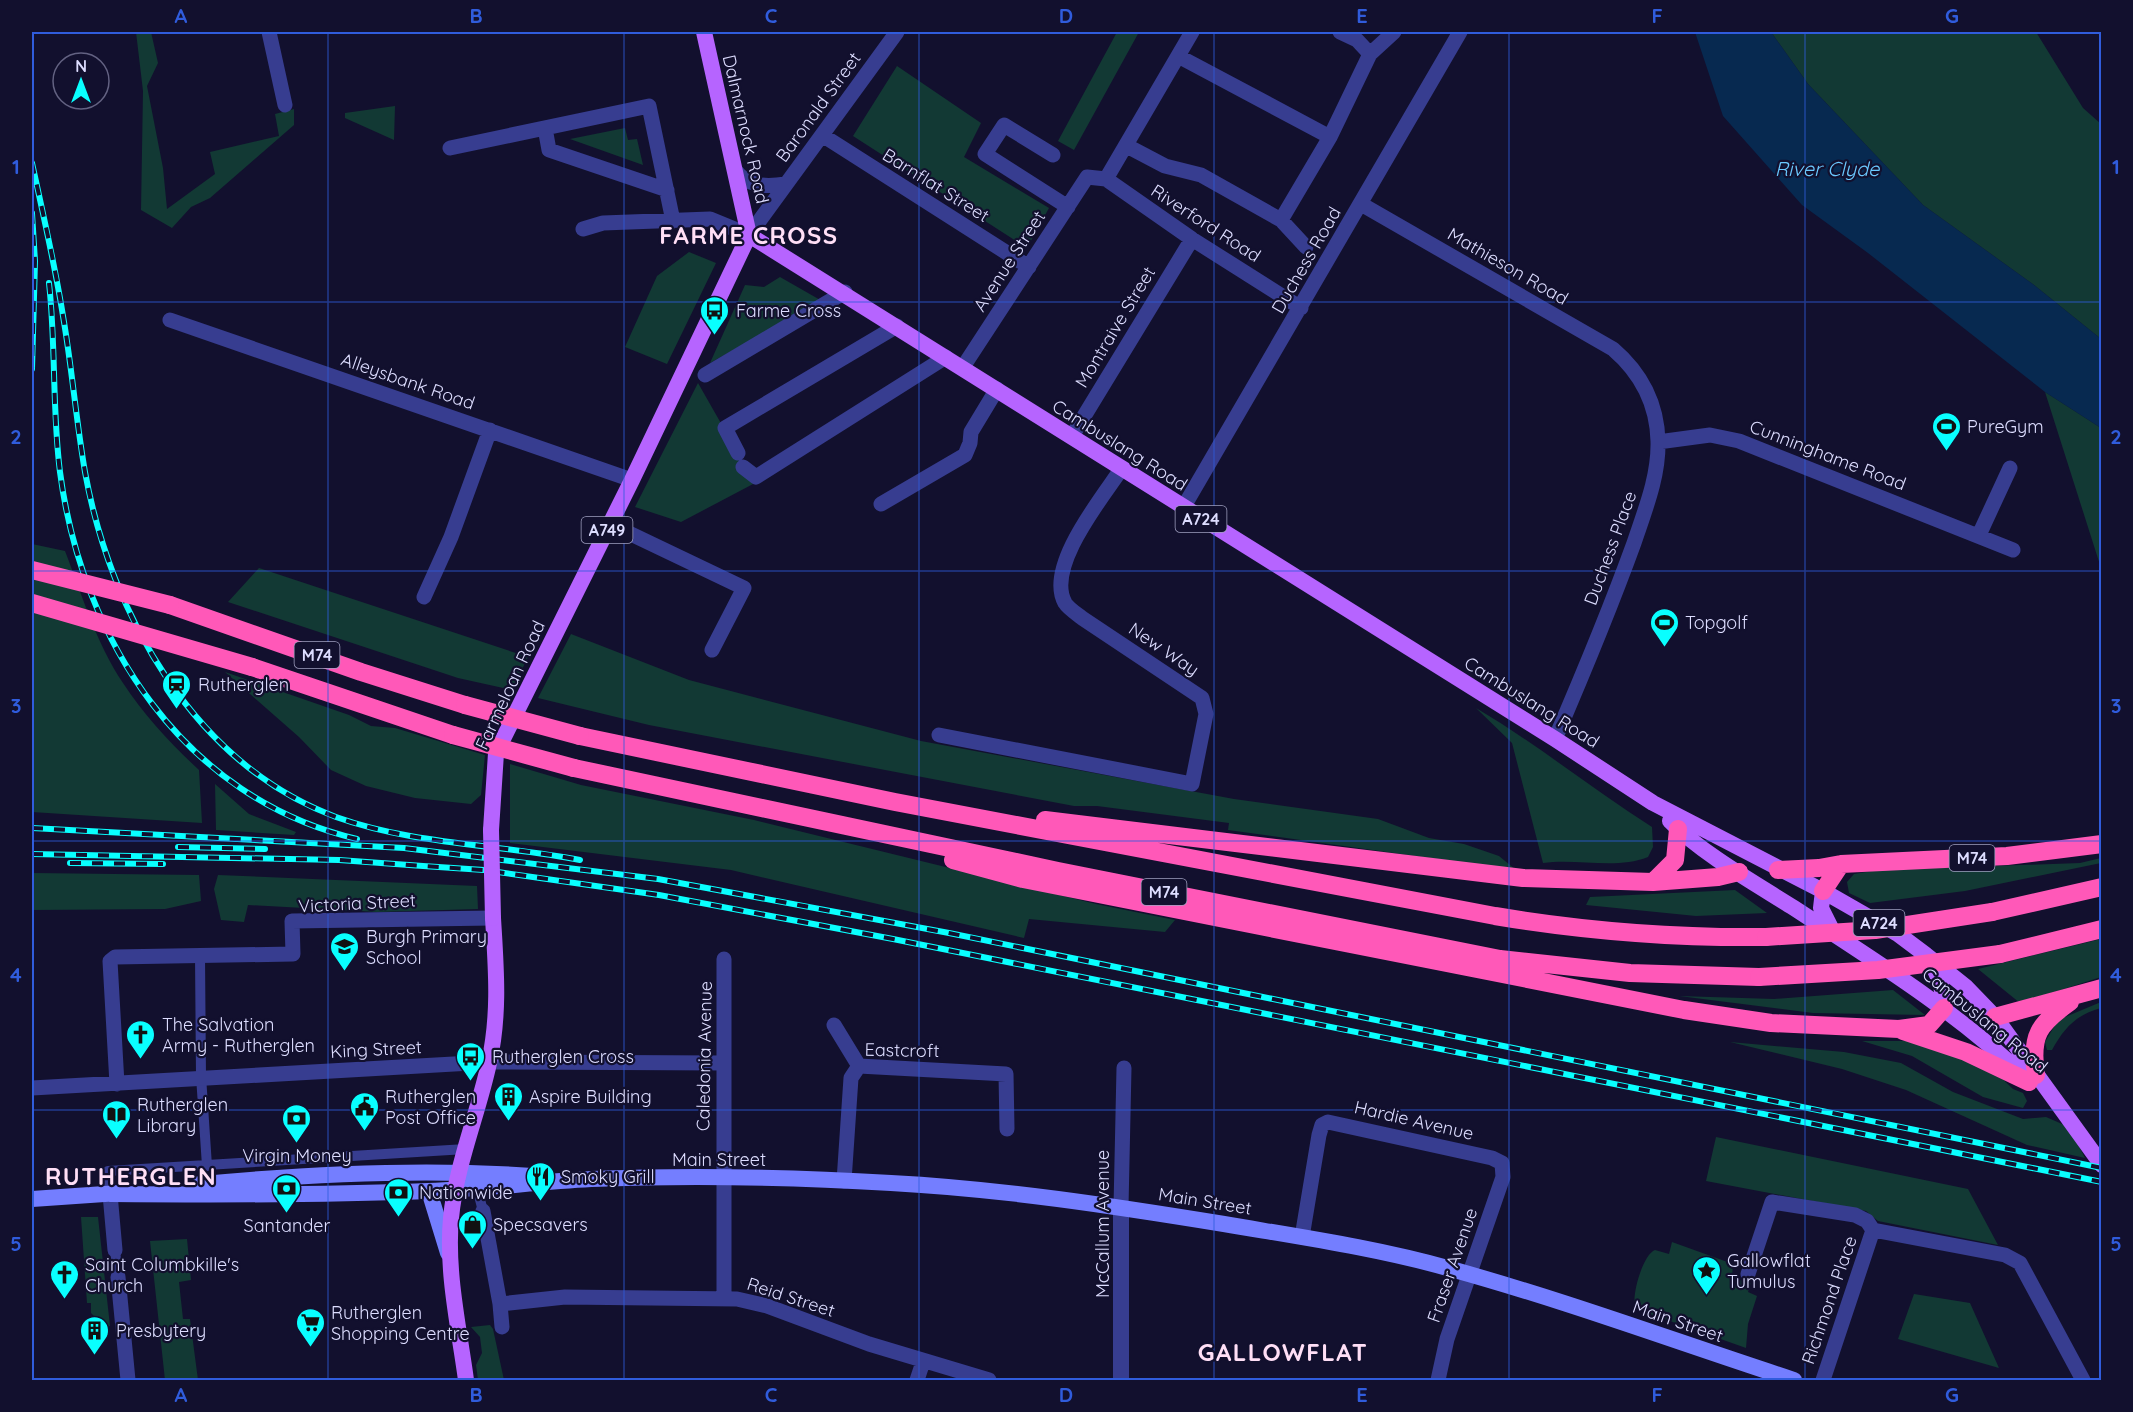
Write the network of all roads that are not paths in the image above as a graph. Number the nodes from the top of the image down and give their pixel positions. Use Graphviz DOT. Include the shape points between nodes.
graph roads {
  1 [pos="269,32"];
  2 [pos="704,32"];
  3 [pos="897,32"];
  4 [pos="1192,32"];
  5 [pos="1340,32"];
  6 [pos="1394,32"];
  7 [pos="1460,32"];
  8 [pos="1370,54"];
  9 [pos="1178,56"];
  10 [pos="285,105"];
  11 [pos="545,128"];
  12 [pos="822,135"];
  13 [pos="1329,137"];
  14 [pos="1127,146"];
  15 [pos="450,148"];
  16 [pos="1053,154"];
  17 [pos="735,170"];
  18 [pos="1087,177"];
  19 [pos="1106,179"];
  20 [pos="786,184"];
  21 [pos="667,189"];
  22 [pos="1361,204"];
  23 [pos="1068,207"];
  24 [pos="1281,220"];
  25 [pos="674,221"];
  26 [pos="583,229"];
  27 [pos="749,235"];
  28 [pos="1192,239"];
  29 [pos="1306,247"];
  30 [pos="1029,267"];
  31 [pos="844,292"];
  32 [pos="1301,308"];
  33 [pos="170,320"];
  34 [pos="897,326"];
  35 [pos="946,357"];
  36 [pos="1632,366"];
  37 [pos="963,367"];
  38 [pos="705,375"];
  39 [pos="997,389"];
  40 [pos="490,430"];
  41 [pos="1072,436"];
  42 [pos="1658,442"];
  43 [pos="1122,468"];
  44 [pos="2010,468"];
  45 [pos="632,480"];
  46 [pos="881,504"];
  47 [pos="1183,508"];
  48 [pos="610,524"];
  49 [pos="1979,535"];
  50 [pos="2013,550"];
  51 [pos="32,570"];
  52 [pos="424,597"];
  53 [pos="32,603"];
  54 [pos="712,650"];
  55 [pos="939,735"];
  56 [pos="1555,739"];
  57 [pos="895,802"];
  58 [pos="1653,804"];
  59 [pos="808,818"];
  60 [pos="1678,829"];
  61 [pos="2102,844"];
  62 [pos="1842,864"];
  63 [pos="1778,870"];
  64 [pos="1740,873"];
  65 [pos="1653,882"];
  66 [pos="2102,887"];
  67 [pos="1823,891"];
  68 [pos="494,918"];
  69 [pos="2102,929"];
  70 [pos="1836,935"];
  71 [pos="200,956"];
  72 [pos="1929,958"];
  73 [pos="724,959"];
  74 [pos="2102,988"];
  75 [pos="2079,996"];
  76 [pos="1948,1012"];
  77 [pos="1995,1017"];
  78 [pos="834,1025"];
  79 [pos="1899,1029"];
  80 [pos="489,1062"];
  81 [pos="724,1063"];
  82 [pos="859,1066"];
  83 [pos="1124,1068"];
  84 [pos="2032,1078"];
  85 [pos="201,1079"];
  86 [pos="117,1083"];
  87 [pos="32,1088"];
  88 [pos="1007,1129"];
  89 [pos="466,1149"];
  90 [pos="2099,1155"];
  91 [pos="1502,1163"];
  92 [pos="207,1166"];
  93 [pos="461,1171"];
  94 [pos="722,1177"];
  95 [pos="590,1179"];
  96 [pos="844,1181"];
  97 [pos="477,1188"];
  98 [pos="456,1190"];
  99 [pos="429,1191"];
  100 [pos="110,1194"];
  101 [pos="32,1199"];
  102 [pos="1121,1207"];
  103 [pos="483,1211"];
  104 [pos="1872,1230"];
  105 [pos="1302,1237"];
  106 [pos="115,1250"];
  107 [pos="452,1268"];
  108 [pos="1748,1274"];
  109 [pos="1470,1275"];
  110 [pos="118,1277"];
  111 [pos="724,1297"];
  112 [pos="501,1304"];
  113 [pos="502,1327"];
  114 [pos="923,1362"];
  115 [pos="128,1380"];
  116 [pos="466,1380"];
  117 [pos="917,1380"];
  118 [pos="989,1380"];
  119 [pos="1121,1380"];
  120 [pos="1438,1380"];
  121 [pos="1794,1380"];
  122 [pos="1823,1380"];
  123 [pos="2083,1380"];
  1 -- 10 [label="street"];
  2 -- 17 [label="main road, Dalmarnock Road"];
  3 -- 12 [label="street, Baronald Street"];
  4 -- 9 [label="street"];
  5 -- 8 [label="street" via="1357,40"];
  6 -- 8 [label="street"];
  7 -- 22 [label="street, Duchess Road"];
  8 -- 13 [label="street"];
  9 -- 13 [label="street"];
  9 -- 14 [label="street"];
  11 -- 15 [label="street"];
  11 -- 21 [label="street" via="549,150"];
  11 -- 21 [label="street" via="649,106"];
  12 -- 20 [label="street, Baronald Street"];
  12 -- 30 [label="street, Barnflat Street"];
  13 -- 24 [label="street"];
  14 -- 19 [label="street"];
  14 -- 24 [label="street" via="1165,166 1201,175"];
  16 -- 23 [label="street" via="1004,125 985,154"];
  17 -- 20 [label="street" via="757,185"];
  17 -- 27 [label="main road, Dalmarnock Road"];
  18 -- 19 [label="street, Riverford Road"];
  18 -- 23 [label="street, Avenue Street"];
  19 -- 28 [label="street, Riverford Road"];
  20 -- 27 [label="street, Baronald Street"];
  21 -- 25 [label="street"];
  22 -- 32 [label="street, Duchess Road"];
  22 -- 36 [label="street, Mathieson Road" via="1613,350"];
  23 -- 30 [label="street, Avenue Street"];
  24 -- 29 [label="street"];
  25 -- 26 [label="street" via="603,223"];
  25 -- 27 [label="street" via="710,219"];
  27 -- 31 [label="main road, Cambuslang Road / A724"];
  27 -- 45 [label="main road, Farmeloan Road / A749"];
  28 -- 32 [label="street, Riverford Road"];
  28 -- 41 [label="street, Montraive Street"];
  30 -- 37 [label="street, Avenue Street"];
  31 -- 34 [label="main road, Cambuslang Road / A724"];
  31 -- 38 [label="street"];
  32 -- 47 [label="street, Duchess Road"];
  33 -- 40 [label="street, Alleysbank Road"];
  34 -- 35 [label="main road, Cambuslang Road / A724"];
  34 -- 35 [label="street" via="725,428 741,460 756,477"];
  35 -- 37 [label="main road, Cambuslang Road / A724"];
  36 -- 42 [label="street, Duchess Place" via="1651,404"];
  37 -- 39 [label="main road, Cambuslang Road / A724"];
  39 -- 41 [label="main road, Cambuslang Road / A724"];
  39 -- 46 [label="street" via="971,432 965,455"];
  40 -- 45 [label="street, Alleysbank Road"];
  40 -- 52 [label="street" via="451,537"];
  41 -- 43 [label="main road, Cambuslang Road / A724"];
  42 -- 49 [label="street, Cunninghame Road" via="1710,435 1739,441"];
  42 -- 56 [label="street, Duchess Place" via="1652,486 1638,529"];
  43 -- 47 [label="main road, Cambuslang Road / A724"];
  43 -- 55 [label="street, New Way" via="1067,554 1059,577 1065,603 1082,618 1202,698 1206,714 1192,784"];
  44 -- 49 [label="street"];
  45 -- 48 [label="main road, Farmeloan Road / A749"];
  47 -- 56 [label="main road, Cambuslang Road / A724"];
  48 -- 54 [label="street" via="744,588"];
  48 -- 68 [label="main road, Farmeloan Road / A749, bridge" via="496,753 491,830"];
  49 -- 50 [label="street, Cunninghame Road"];
  51 -- 57 [label="highway, M74, bridge" via="170,604 465,705 580,736"];
  53 -- 59 [label="highway, M74, bridge" via="252,667 453,735 574,768"];
  56 -- 58 [label="main road, Cambuslang Road / A724"];
  57 -- 65 [label="highway, M74" via="1522,878"];
  57 -- 66 [label="highway, M74, bridge" via="1549,925 1673,936 1766,937 1875,930 1992,912"];
  58 -- 60 [label="main road, Cambuslang Road / A724"];
  58 -- 63 [label="main road, Cambuslang Road / A724"];
  59 -- 69 [label="highway, M74, bridge" via="1500,959 1640,973 1759,978 1878,970 2000,954"];
  59 -- 79 [label="highway, M74" via="1023,879 1684,1010 1782,1024"];
  60 -- 64 [label="main road, Cambuslang Road / A724"];
  60 -- 65 [label="highway" via="1675,860"];
  61 -- 62 [label="highway, M74" via="2007,856"];
  62 -- 63 [label="highway, M74"];
  62 -- 67 [label="highway"];
  63 -- 64 [label="main road"];
  63 -- 67 [label="main road, Cambuslang Road / A724"];
  64 -- 65 [label="highway, M74"];
  64 -- 70 [label="main road, Cambuslang Road / A724"];
  67 -- 70 [label="main road" via="1821,908"];
  67 -- 72 [label="main road, Cambuslang Road / A724" via="1898,934"];
  68 -- 71 [label="street, Victoria Street" via="292,921 293,954"];
  68 -- 80 [label="main road, Farmeloan Road / A749" via="498,1010"];
  70 -- 76 [label="main road, Cambuslang Road / A724"];
  71 -- 85 [label="street"];
  71 -- 86 [label="street, Victoria Street" via="114,957 110,961"];
  72 -- 76 [label="main road"];
  72 -- 77 [label="main road, Cambuslang Road / A724" via="1966,987"];
  73 -- 81 [label="street, Caledonia Avenue"];
  74 -- 75 [label="highway"];
  75 -- 77 [label="highway"];
  75 -- 84 [label="highway" via="2046,1019 2040,1029 2035,1040"];
  76 -- 77 [label="main road" via="1970,1019"];
  76 -- 79 [label="highway, M74" via="1929,1024"];
  76 -- 84 [label="main road, Cambuslang Road / A724"];
  77 -- 84 [label="main road, Cambuslang Road / A724"];
  78 -- 82 [label="street"];
  79 -- 84 [label="highway, M74"];
  80 -- 81 [label="street, King Street"];
  80 -- 85 [label="street, King Street"];
  80 -- 89 [label="main road, Farmeloan Road / A749"];
  81 -- 94 [label="street, Caledonia Avenue"];
  82 -- 88 [label="street, Eastcroft" via="1006,1074"];
  82 -- 96 [label="street, Eastcroft" via="851,1078"];
  83 -- 102 [label="street, McCallum Avenue"];
  84 -- 90 [label="main road, Cambuslang Road / A724"];
  85 -- 86 [label="street, King Street"];
  85 -- 92 [label="street"];
  86 -- 87 [label="street, King Street"];
  89 -- 92 [label="street"];
  89 -- 93 [label="main road, Farmeloan Road / A749"];
  91 -- 105 [label="street, Hardie Avenue" via="1328,1122 1319,1135"];
  91 -- 109 [label="street, Fraser Avenue" via="1503,1177"];
  92 -- 100 [label="street" via="108,1171"];
  93 -- 95 [label="main road, Main Street"];
  93 -- 98 [label="main road, Farmeloan Road / A749"];
  93 -- 100 [label="main road, Main Street" via="263,1178"];
  94 -- 95 [label="main road, Main Street"];
  94 -- 96 [label="main road, Main Street"];
  94 -- 111 [label="street, Caledonia Avenue"];
  95 -- 97 [label="main road, Main Street"];
  96 -- 102 [label="main road, Main Street" via="976,1190"];
  97 -- 98 [label="main road, Main Street"];
  97 -- 103 [label="street"];
  98 -- 99 [label="main road, Main Street"];
  98 -- 107 [label="main road, A749" via="450,1227"];
  99 -- 100 [label="main road, Main Street"];
  99 -- 107 [label="main road, A749"];
  100 -- 101 [label="main road, Main Street"];
  100 -- 106 [label="street"];
  102 -- 105 [label="main road, Main Street"];
  102 -- 119 [label="street, McCallum Avenue"];
  103 -- 112 [label="street"];
  104 -- 108 [label="street" via="1867,1221 1855,1215 1772,1202"];
  104 -- 122 [label="street, Richmond Place"];
  104 -- 123 [label="street, Richmond Place" via="2005,1255 2020,1263"];
  105 -- 109 [label="main road, Main Street"];
  106 -- 110 [label="street"];
  107 -- 116 [label="main road, A749"];
  109 -- 120 [label="street, Fraser Avenue" via="1447,1339"];
  109 -- 121 [label="main road, Main Street"];
  110 -- 115 [label="street"];
  111 -- 112 [label="street, Reid Street" via="565,1297"];
  111 -- 114 [label="street, Reid Street" via="766,1306"];
  112 -- 113 [label="street"];
  114 -- 117 [label="street"];
  114 -- 118 [label="street, Reid Street"];
}
